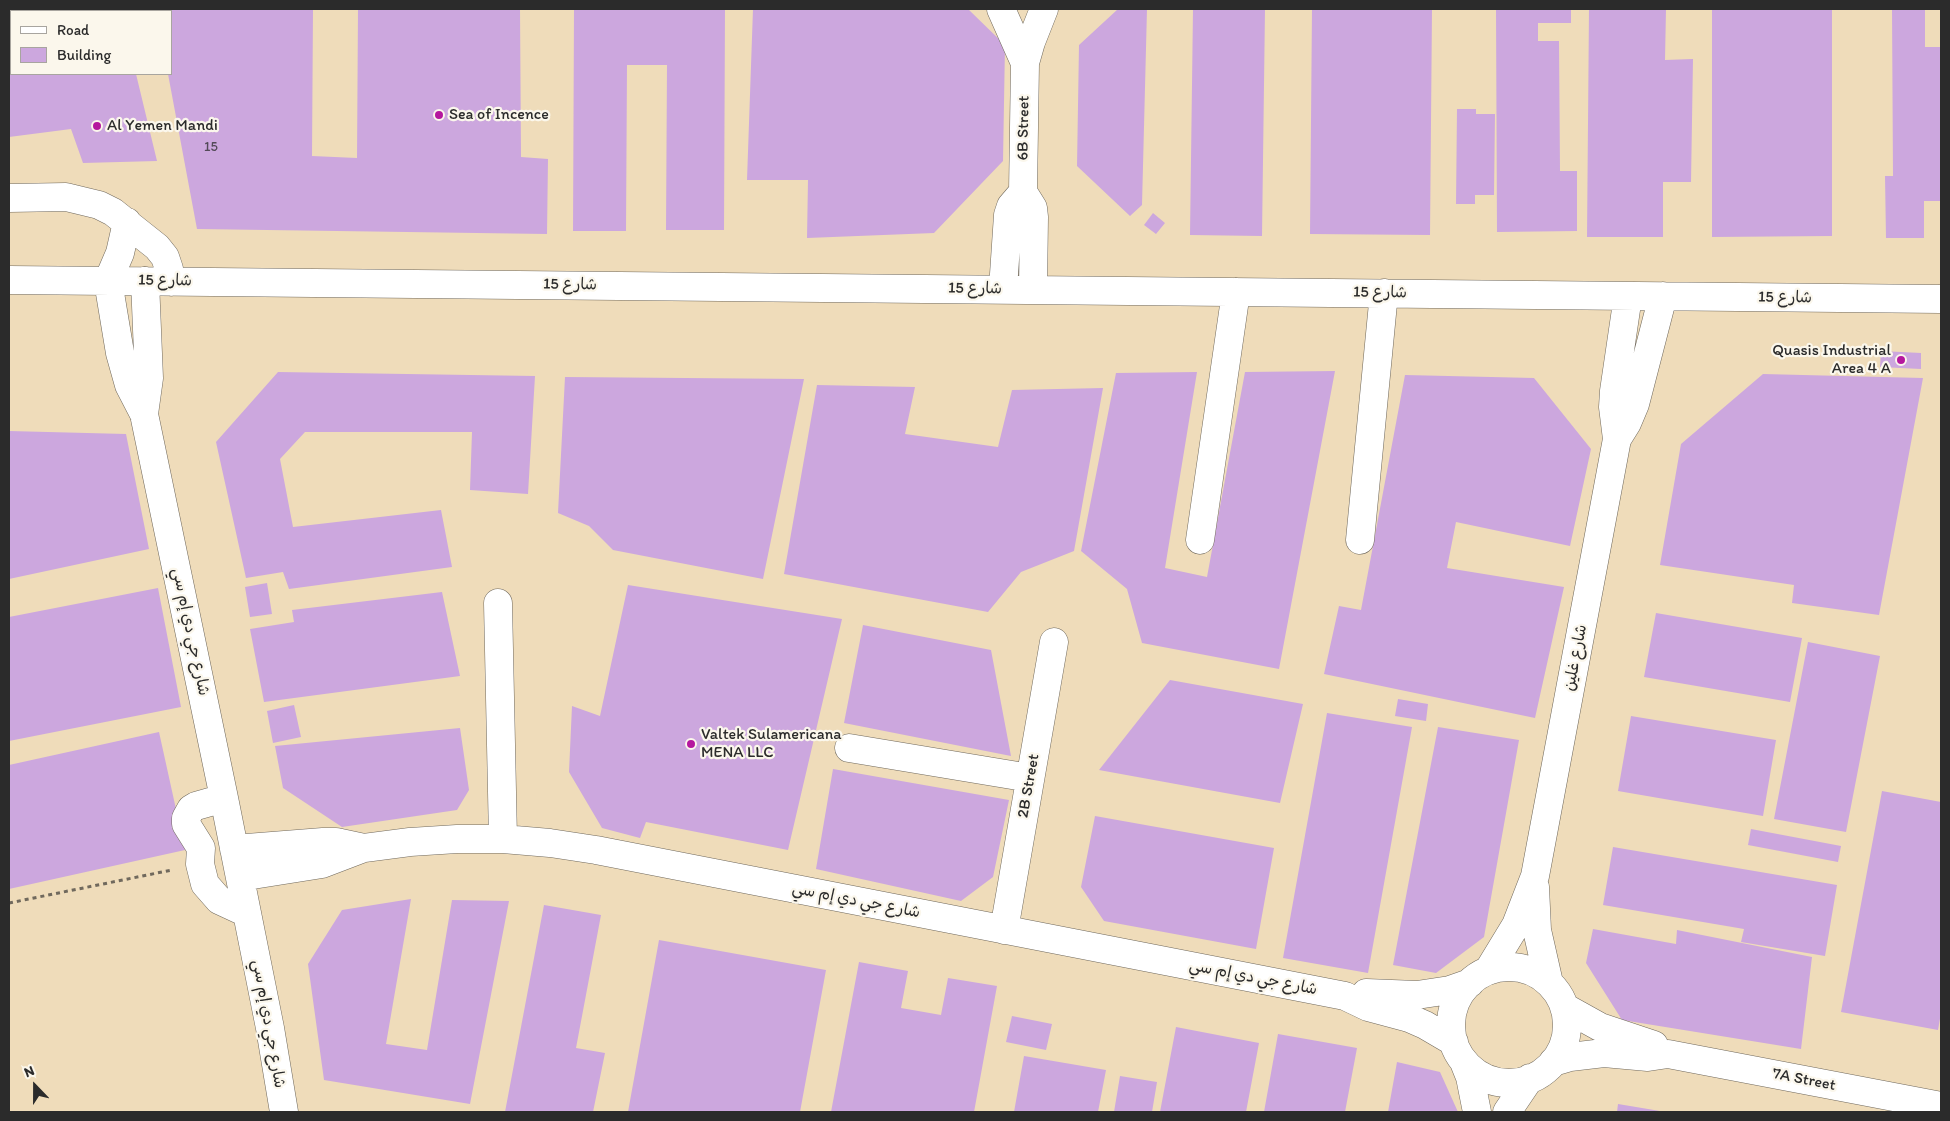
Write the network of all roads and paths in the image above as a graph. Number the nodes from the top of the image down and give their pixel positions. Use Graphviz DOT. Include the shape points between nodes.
graph roads {
  1 [pos="1001,9"];
  2 [pos="1044,9"];
  3 [pos="1025,64"];
  4 [pos="1023,192"];
  5 [pos="9,198"];
  6 [pos="127,222"];
  7 [pos="9,280"];
  8 [pos="108,281"];
  9 [pos="158,281"];
  10 [pos="1003,289"];
  11 [pos="1033,289"];
  12 [pos="1236,292"];
  13 [pos="1384,293"];
  14 [pos="1628,296"];
  15 [pos="1663,296"];
  16 [pos="1941,299"];
  17 [pos="144,414"];
  18 [pos="1618,439"];
  19 [pos="1200,540"];
  20 [pos="1360,540"];
  21 [pos="498,602"];
  22 [pos="1054,642"];
  23 [pos="849,748"];
  24 [pos="1030,778"];
  25 [pos="224,798"];
  26 [pos="503,839"];
  27 [pos="364,848"];
  28 [pos="234,849"];
  29 [pos="200,864"];
  30 [pos="1535,876"];
  31 [pos="240,877"];
  32 [pos="9,903"];
  33 [pos="247,913"];
  34 [pos="1004,930"];
  35 [pos="1479,977"];
  36 [pos="1549,982"];
  37 [pos="1344,996"];
  38 [pos="1564,1006"];
  39 [pos="1459,1052"];
  40 [pos="1668,1054"];
  41 [pos="1553,1062"];
  42 [pos="1530,1078"];
  43 [pos="1941,1106"];
  44 [pos="284,1112"];
  45 [pos="1477,1112"];
  46 [pos="1507,1112"];
  1 -- 3 [label="street, 6B Street"];
  2 -- 3 [label="street, 6B Street"];
  3 -- 4 [label="street, 6B Street"];
  4 -- 10 [label="street" via="1016,198 1008,215"];
  4 -- 11 [label="street, 6B Street" via="1033,208"];
  5 -- 6 [label="street, شارع جي دي إم سي" via="66,197 83,200 99,205"];
  6 -- 8 [label="street" via="120,253"];
  6 -- 9 [label="street, شارع جي دي إم سي" via="158,247 165,257 169,269"];
  7 -- 8 [label="street, شارع 15"];
  8 -- 9 [label="street, شارع 15"];
  8 -- 17 [label="street, شارع جي دي إم سي" via="124,369"];
  9 -- 10 [label="street, شارع 15"];
  9 -- 17 [label="street, شارع جي دي إم سي"];
  10 -- 11 [label="street, شارع 15"];
  11 -- 12 [label="street, شارع 15"];
  12 -- 13 [label="street, شارع 15"];
  12 -- 19 [label="street"];
  13 -- 14 [label="street, شارع 15"];
  13 -- 20 [label="street"];
  14 -- 15 [label="street, شارع 15"];
  14 -- 18 [label="street, شارع غلين" via="1614,391"];
  15 -- 16 [label="street, شارع 15"];
  15 -- 18 [label="street, شارع غلين" via="1635,404"];
  17 -- 25 [label="street, شارع جي دي إم سي"];
  18 -- 30 [label="street, شارع غلين"];
  21 -- 26 [label="street"];
  22 -- 24 [label="street, 2B Street"];
  23 -- 24 [label="street"];
  24 -- 34 [label="street, 2B Street"];
  25 -- 28 [label="street, شارع جي دي إم سي"];
  25 -- 29 [label="street" via="196,806 186,818 188,829 201,848"];
  26 -- 27 [label="street, شارع جي دي إم سي" via="447,839"];
  26 -- 34 [label="street, شارع جي دي إم سي" via="596,850"];
  27 -- 28 [label="street, شارع جي دي إم سي" via="323,842"];
  27 -- 31 [label="street, شارع جي دي إم سي" via="322,864"];
  28 -- 31 [label="street, شارع جي دي إم سي"];
  29 -- 32 [label="path"];
  29 -- 33 [label="street" via="211,893 228,906"];
  30 -- 35 [label="street, شارع غلين" via="1516,925"];
  30 -- 36 [label="street, شارع غلين" via="1537,930"];
  31 -- 33 [label="street, شارع جي دي إم سي"];
  33 -- 44 [label="street, شارع جي دي إم سي"];
  34 -- 37 [label="street, شارع جي دي إم سي"];
  35 -- 36 [label="street, شارع غلين" via="1513,967 1526,969"];
  35 -- 37 [label="street, شارع جي دي إم سي" via="1450,990 1417,995 1364,993"];
  35 -- 39 [label="street, شارع غلين" via="1459,995 1453,1010 1451,1026"];
  36 -- 38 [label="street, شارع غلين"];
  37 -- 39 [label="street, شارع جي دي إم سي" via="1425,1025"];
  38 -- 40 [label="street" via="1600,1028 1647,1042"];
  38 -- 41 [label="street, شارع غلين" via="1566,1035"];
  39 -- 42 [label="street, شارع غلين" via="1475,1071 1488,1078 1502,1082"];
  39 -- 45 [label="street, شارع غلين"];
  40 -- 41 [label="street" via="1648,1057 1604,1053"];
  40 -- 43 [label="street, 7A Street"];
  41 -- 42 [label="street, شارع غلين"];
  42 -- 46 [label="street, شارع غلين"];
}
